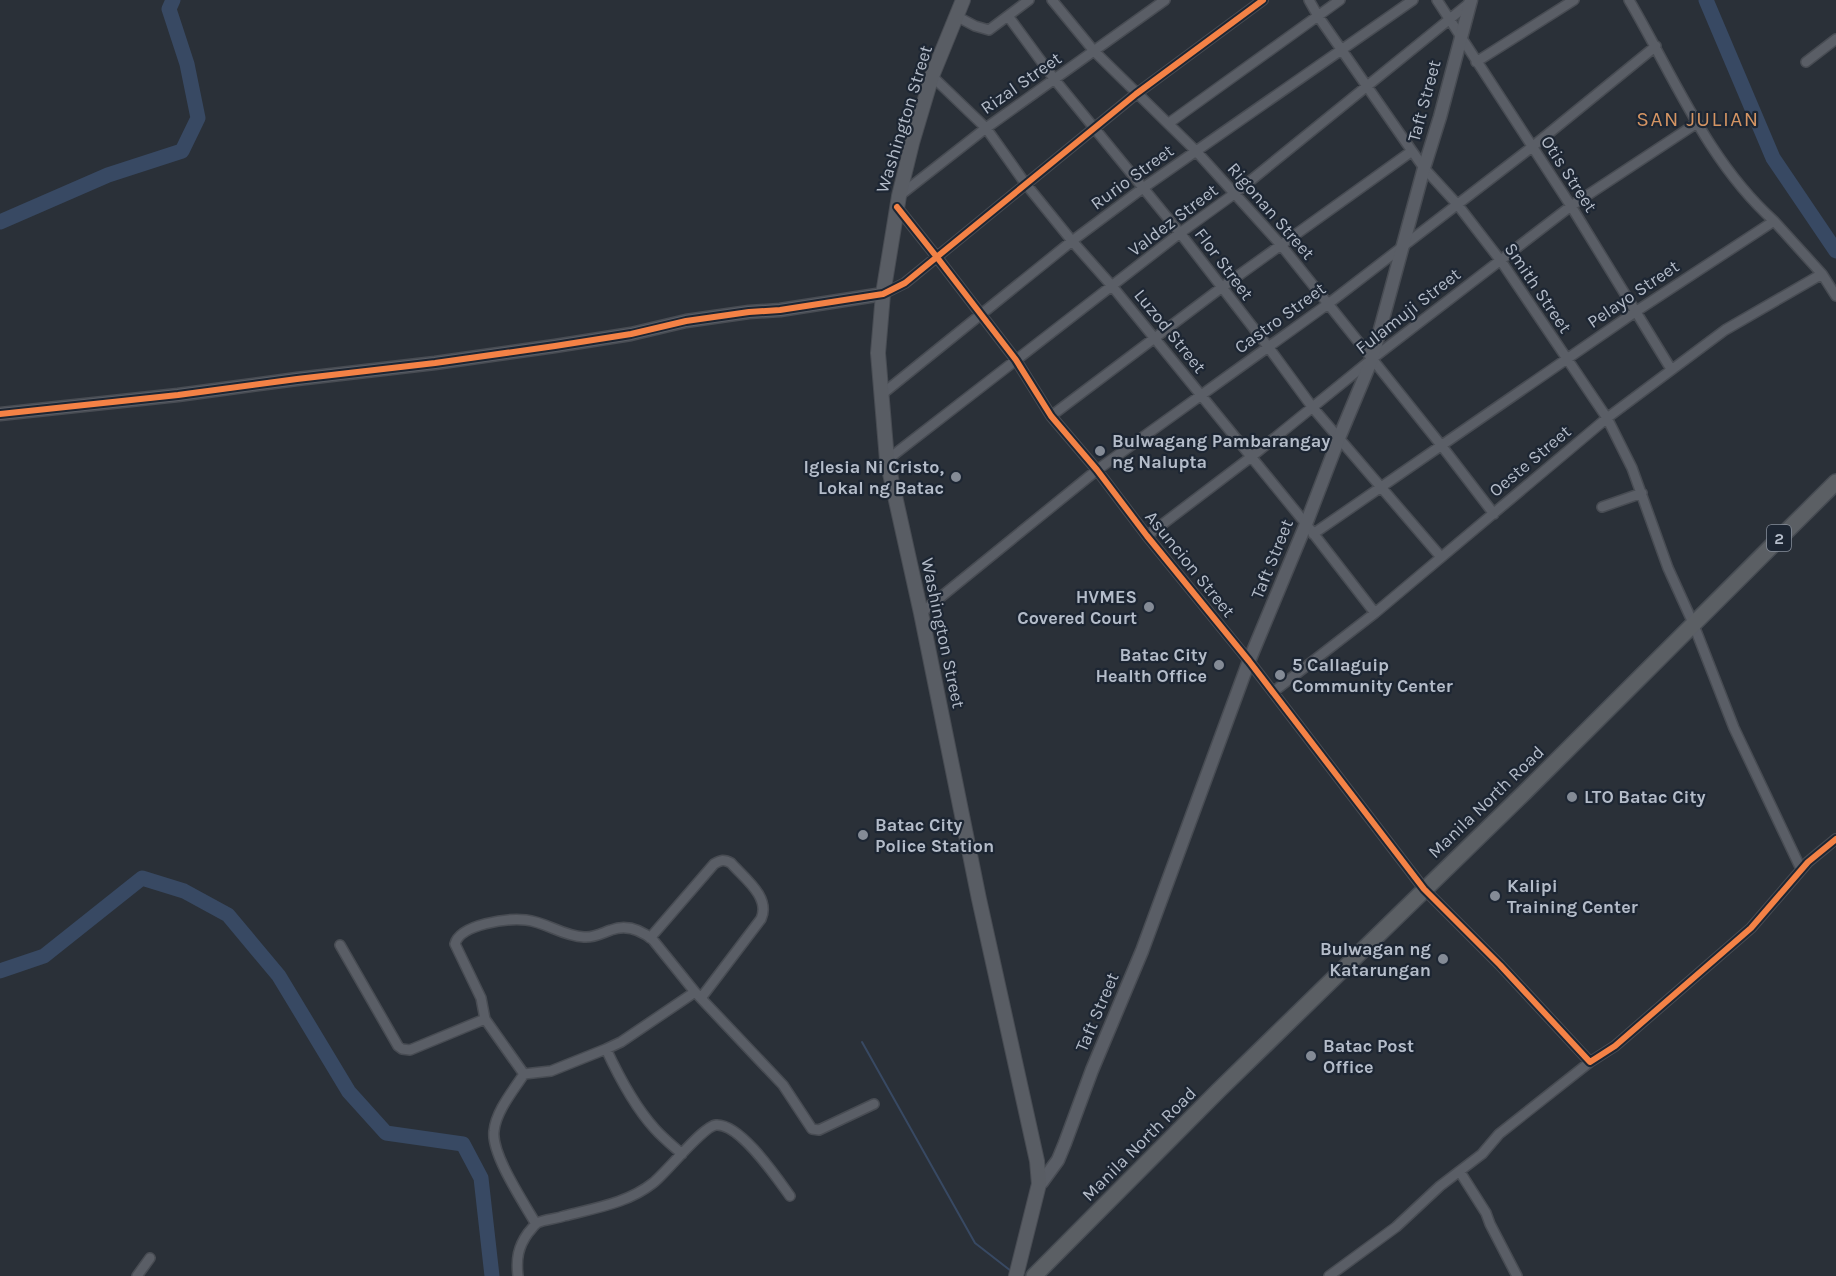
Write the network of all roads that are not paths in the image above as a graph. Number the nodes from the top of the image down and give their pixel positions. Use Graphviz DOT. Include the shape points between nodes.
graph roads {
  1 [pos="963,0"];
  2 [pos="1029,0"];
  3 [pos="1052,0"];
  4 [pos="1166,0"];
  5 [pos="1263,0"];
  6 [pos="1309,0"];
  7 [pos="1340,0"];
  8 [pos="1413,0"];
  9 [pos="1437,0"];
  10 [pos="1574,0"];
  11 [pos="1629,0"];
  12 [pos="1471,1"];
  13 [pos="956,16"];
  14 [pos="1008,16"];
  15 [pos="1318,16"];
  16 [pos="1449,21"];
  17 [pos="1460,36"];
  18 [pos="1836,39"];
  19 [pos="1656,46"];
  20 [pos="1342,50"];
  21 [pos="1094,51"];
  22 [pos="1476,62"];
  23 [pos="1806,62"];
  24 [pos="932,76"];
  25 [pos="1055,80"];
  26 [pos="1366,87"];
  27 [pos="1136,94"];
  28 [pos="1169,123"];
  29 [pos="1697,123"];
  30 [pos="986,128"];
  31 [pos="1094,128"];
  32 [pos="1532,147"];
  33 [pos="1196,151"];
  34 [pos="1412,151"];
  35 [pos="1424,168"];
  36 [pos="1025,183"];
  37 [pos="1143,188"];
  38 [pos="1234,194"];
  39 [pos="898,202"];
  40 [pos="1457,204"];
  41 [pos="1571,206"];
  42 [pos="1774,221"];
  43 [pos="1180,233"];
  44 [pos="1072,241"];
  45 [pos="1404,244"];
  46 [pos="1281,245"];
  47 [pos="936,256"];
  48 [pos="1501,261"];
  49 [pos="1822,274"];
  50 [pos="1112,286"];
  51 [pos="1221,288"];
  52 [pos="883,294"];
  53 [pos="1836,296"];
  54 [pos="1329,304"];
  55 [pos="1635,312"];
  56 [pos="982,314"];
  57 [pos="1155,339"];
  58 [pos="1269,348"];
  59 [pos="1372,359"];
  60 [pos="1016,360"];
  61 [pos="1567,360"];
  62 [pos="1671,369"];
  63 [pos="881,395"];
  64 [pos="1201,395"];
  65 [pos="1313,408"];
  66 [pos="0,414"];
  67 [pos="1051,416"];
  68 [pos="1607,418"];
  69 [pos="1339,438"];
  70 [pos="1441,445"];
  71 [pos="1251,457"];
  72 [pos="887,460"];
  73 [pos="1097,470"];
  74 [pos="1836,482"];
  75 [pos="1381,489"];
  76 [pos="1642,493"];
  77 [pos="1602,507"];
  78 [pos="1494,514"];
  79 [pos="1310,529"];
  80 [pos="1147,536"];
  81 [pos="1441,557"];
  82 [pos="921,613"];
  83 [pos="1375,613"];
  84 [pos="1693,623"];
  85 [pos="1249,661"];
  86 [pos="1273,692"];
  87 [pos="1836,839"];
  88 [pos="1801,869"];
  89 [pos="1424,889"];
  90 [pos="650,938"];
  91 [pos="340,945"];
  92 [pos="698,995"];
  93 [pos="485,1019"];
  94 [pos="606,1049"];
  95 [pos="1590,1062"];
  96 [pos="524,1074"];
  97 [pos="874,1104"];
  98 [pos="682,1154"];
  99 [pos="1460,1172"];
  100 [pos="1039,1184"];
  101 [pos="790,1196"];
  102 [pos="536,1224"];
  103 [pos="150,1258"];
  104 [pos="137,1276"];
  105 [pos="518,1276"];
  106 [pos="1016,1276"];
  107 [pos="1034,1276"];
  108 [pos="1329,1276"];
  109 [pos="1517,1276"];
  1 -- 13 [label="main road, Washington Street"];
  2 -- 14 [label="street"];
  3 -- 21 [label="street, Rigonan Street"];
  4 -- 21 [label="street, Rizal Street"];
  5 -- 27 [label="street"];
  6 -- 15 [label="street, Smith Street"];
  7 -- 15 [label="street"];
  8 -- 20 [label="street, Rurio Street"];
  9 -- 16 [label="street, Otis Street"];
  10 -- 22 [label="street"];
  11 -- 19 [label="street"];
  12 -- 16 [label="street, Valdez Street"];
  12 -- 17 [label="street, Taft Street"];
  13 -- 14 [label="street" via="989,30"];
  13 -- 24 [label="main road, Washington Street"];
  14 -- 25 [label="street, Flor Street"];
  15 -- 20 [label="street, Smith Street"];
  15 -- 28 [label="street"];
  16 -- 17 [label="street, Otis Street"];
  16 -- 26 [label="street, Valdez Street"];
  17 -- 22 [label="street, Otis Street"];
  17 -- 35 [label="street, Taft Street"];
  18 -- 23 [label="street"];
  19 -- 29 [label="street"];
  19 -- 32 [label="street, Castro Street"];
  20 -- 26 [label="street, Smith Street"];
  20 -- 33 [label="street, Rurio Street"];
  21 -- 25 [label="street, Rizal Street"];
  21 -- 27 [label="street, Rigonan Street"];
  22 -- 32 [label="street, Otis Street"];
  24 -- 30 [label="street, Luzod Street"];
  24 -- 39 [label="main road, Washington Street"];
  25 -- 30 [label="street, Rizal Street"];
  25 -- 31 [label="street, Flor Street"];
  26 -- 34 [label="street, Smith Street"];
  26 -- 38 [label="street, Valdez Street"];
  27 -- 28 [label="street, Rigonan Street"];
  27 -- 31 [label="street"];
  28 -- 33 [label="street, Rigonan Street"];
  29 -- 41 [label="street, Fulamuji Street"];
  29 -- 42 [label="street" via="1740,187"];
  30 -- 36 [label="street, Luzod Street"];
  30 -- 39 [label="street, Rizal Street"];
  31 -- 36 [label="street"];
  31 -- 37 [label="street, Flor Street"];
  32 -- 40 [label="street, Castro Street"];
  32 -- 41 [label="street, Otis Street"];
  33 -- 37 [label="street, Rurio Street"];
  33 -- 38 [label="street, Rigonan Street"];
  34 -- 35 [label="street, Smith Street"];
  34 -- 46 [label="street"];
  35 -- 40 [label="street, Smith Street"];
  35 -- 45 [label="street, Taft Street"];
  36 -- 44 [label="street, Luzod Street"];
  36 -- 47 [label="street"];
  37 -- 43 [label="street, Flor Street"];
  37 -- 44 [label="street, Rurio Street"];
  38 -- 43 [label="street, Valdez Street"];
  38 -- 46 [label="street, Rigonan Street"];
  39 -- 47 [label="street, Asuncion Street"];
  39 -- 52 [label="main road, Washington Street"];
  40 -- 45 [label="street, Castro Street"];
  40 -- 48 [label="street, Smith Street"];
  41 -- 48 [label="street, Fulamuji Street"];
  41 -- 55 [label="street, Otis Street"];
  42 -- 49 [label="street"];
  42 -- 55 [label="street, Pelayo Street"];
  43 -- 50 [label="street, Valdez Street"];
  43 -- 51 [label="street, Flor Street"];
  44 -- 50 [label="street, Luzod Street"];
  44 -- 56 [label="street, Rurio Street"];
  45 -- 54 [label="street, Castro Street"];
  45 -- 59 [label="street, Taft Street"];
  46 -- 51 [label="street"];
  46 -- 54 [label="street, Rigonan Street"];
  47 -- 52 [label="street" via="905,283"];
  47 -- 56 [label="street, Asuncion Street"];
  48 -- 59 [label="street, Fulamuji Street"];
  48 -- 61 [label="street, Smith Street"];
  49 -- 53 [label="street"];
  49 -- 62 [label="street, Oeste Street" via="1725,330"];
  50 -- 57 [label="street, Luzod Street"];
  50 -- 60 [label="street, Valdez Street"];
  51 -- 57 [label="street"];
  51 -- 58 [label="street, Flor Street"];
  52 -- 63 [label="main road, Washington Street" via="878,353"];
  52 -- 66 [label="street" via="686,321 555,346 435,363"];
  54 -- 58 [label="street, Castro Street"];
  54 -- 59 [label="street, Rigonan Street"];
  55 -- 61 [label="street, Pelayo Street"];
  55 -- 62 [label="street, Otis Street"];
  56 -- 60 [label="street, Asuncion Street"];
  56 -- 63 [label="street, Rurio Street"];
  57 -- 64 [label="street, Luzod Street"];
  57 -- 67 [label="street"];
  58 -- 64 [label="street, Castro Street"];
  58 -- 65 [label="street, Flor Street"];
  59 -- 65 [label="street, Fulamuji Street"];
  59 -- 69 [label="street, Taft Street"];
  59 -- 70 [label="street, Rigonan Street"];
  60 -- 67 [label="street, Asuncion Street"];
  60 -- 72 [label="street, Valdez Street"];
  61 -- 68 [label="street, Smith Street"];
  61 -- 70 [label="street, Pelayo Street"];
  62 -- 68 [label="street, Oeste Street"];
  63 -- 72 [label="main road, Washington Street"];
  64 -- 71 [label="street, Luzod Street"];
  64 -- 73 [label="street, Castro Street"];
  65 -- 69 [label="street, Flor Street"];
  65 -- 71 [label="street, Fulamuji Street"];
  67 -- 73 [label="street, Asuncion Street"];
  68 -- 76 [label="street, Smith Street"];
  68 -- 78 [label="street, Oeste Street"];
  69 -- 75 [label="street, Flor Street"];
  69 -- 79 [label="street, Taft Street"];
  70 -- 75 [label="street, Pelayo Street"];
  70 -- 78 [label="street, Rigonan Street"];
  71 -- 79 [label="street, Luzod Street"];
  71 -- 80 [label="street, Fulamuji Street"];
  72 -- 82 [label="main road, Washington Street"];
  73 -- 80 [label="street, Asuncion Street"];
  73 -- 82 [label="street, Castro Street"];
  74 -- 84 [label="highway, Manila North Road / 2"];
  75 -- 79 [label="street, Pelayo Street"];
  75 -- 81 [label="street, Flor Street"];
  76 -- 77 [label="street"];
  76 -- 84 [label="street, Smith Street" via="1668,568"];
  78 -- 81 [label="street, Oeste Street"];
  79 -- 83 [label="street, Luzod Street"];
  79 -- 85 [label="street, Taft Street"];
  80 -- 85 [label="street, Asuncion Street"];
  81 -- 83 [label="street, Oeste Street"];
  82 -- 100 [label="main road, Washington Street" via="1033,1138"];
  83 -- 86 [label="street, Oeste Street"];
  84 -- 88 [label="street, Smith Street" via="1734,728"];
  84 -- 89 [label="highway, Manila North Road / 2"];
  85 -- 86 [label="street, Asuncion Street"];
  85 -- 100 [label="street, Taft Street" via="1142,951 1065,1143 1058,1160"];
  86 -- 89 [label="street, Asuncion Street"];
  87 -- 88 [label="street"];
  88 -- 95 [label="street" via="1751,928 1615,1046"];
  89 -- 95 [label="street, Asuncion Street"];
  89 -- 107 [label="highway, Manila North Road / 2"];
  90 -- 92 [label="street"];
  90 -- 92 [label="street" via="720,861 731,863 762,897 761,919"];
  90 -- 93 [label="street" via="626,927 585,938 526,920 489,922 465,930 455,944 481,998"];
  91 -- 93 [label="street" via="402,1049 410,1050"];
  92 -- 94 [label="street"];
  92 -- 97 [label="street" via="783,1085 812,1129 819,1130"];
  93 -- 96 [label="street"];
  94 -- 96 [label="street" via="551,1071"];
  94 -- 98 [label="street" via="647,1119"];
  95 -- 99 [label="street" via="1500,1134"];
  96 -- 102 [label="street" via="499,1115 494,1147"];
  98 -- 101 [label="street" via="708,1128 728,1128 749,1143"];
  98 -- 102 [label="street" via="664,1174 619,1202"];
  99 -- 108 [label="street" via="1428,1196 1408,1218"];
  99 -- 109 [label="street" via="1486,1213"];
  100 -- 106 [label="main road, Washington Street"];
  102 -- 105 [label="street" via="519,1249"];
  103 -- 104 [label="street"];
}
